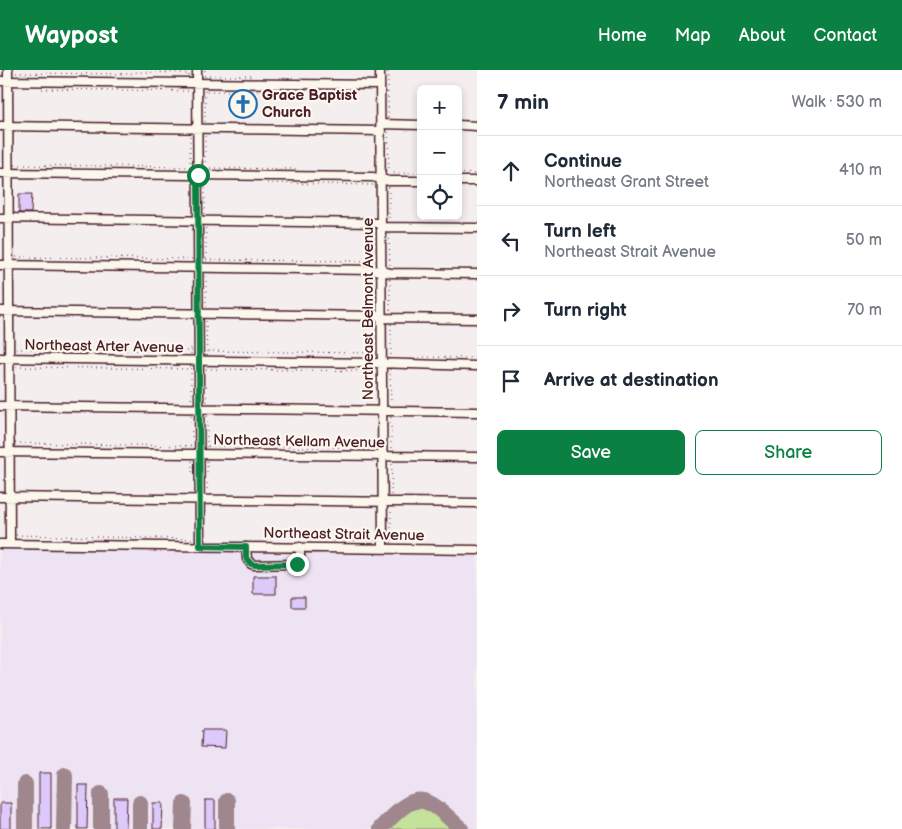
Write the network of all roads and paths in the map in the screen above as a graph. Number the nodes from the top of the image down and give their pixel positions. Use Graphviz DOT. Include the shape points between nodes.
graph roads {
  1 [pos="8,70"];
  2 [pos="189,70"];
  3 [pos="197,70"];
  4 [pos="205,70"];
  5 [pos="380,70"];
  6 [pos="388,70"];
  7 [pos="189,75"];
  8 [pos="4,81"];
  9 [pos="201,84"];
  10 [pos="380,85"];
  11 [pos="388,92"];
  12 [pos="417,125"];
  13 [pos="462,125"];
  14 [pos="4,126"];
  15 [pos="477,126"];
  16 [pos="381,127"];
  17 [pos="201,130"];
  18 [pos="0,173"];
  19 [pos="9,173"];
  20 [pos="462,173"];
  21 [pos="477,174"];
  22 [pos="202,175"];
  23 [pos="381,179"];
  24 [pos="417,181"];
  25 [pos="462,181"];
  26 [pos="477,182"];
  27 [pos="0,218"];
  28 [pos="9,218"];
  29 [pos="202,221"];
  30 [pos="381,227"];
  31 [pos="477,228"];
  32 [pos="0,264"];
  33 [pos="9,265"];
  34 [pos="202,268"];
  35 [pos="381,271"];
  36 [pos="477,274"];
  37 [pos="0,311"];
  38 [pos="9,311"];
  39 [pos="202,313"];
  40 [pos="382,318"];
  41 [pos="477,319"];
  42 [pos="419,357"];
  43 [pos="0,358"];
  44 [pos="477,358"];
  45 [pos="9,363"];
  46 [pos="201,364"];
  47 [pos="477,366"];
  48 [pos="382,367"];
  49 [pos="206,379"];
  50 [pos="0,406"];
  51 [pos="10,406"];
  52 [pos="203,408"];
  53 [pos="382,411"];
  54 [pos="477,412"];
  55 [pos="0,452"];
  56 [pos="10,452"];
  57 [pos="203,454"];
  58 [pos="382,456"];
  59 [pos="477,458"];
  60 [pos="0,497"];
  61 [pos="10,497"];
  62 [pos="203,500"];
  63 [pos="382,501"];
  64 [pos="477,502"];
  65 [pos="10,535"];
  66 [pos="200,542"];
  67 [pos="0,544"];
  68 [pos="10,544"];
  69 [pos="246,547"];
  70 [pos="300,547"];
  71 [pos="383,548"];
  72 [pos="477,550"];
  1 -- 8 [label="street"];
  2 -- 7 [label="path"];
  3 -- 9 [label="street"];
  4 -- 9 [label="path"];
  5 -- 10 [label="street, Northeast Belmont Avenue"];
  6 -- 11 [label="path"];
  8 -- 9 [label="street"];
  8 -- 14 [label="street"];
  9 -- 10 [label="street"];
  9 -- 17 [label="street"];
  9 -- 17 [label="path"];
  10 -- 16 [label="street, Northeast Belmont Avenue"];
  12 -- 16 [label="street"];
  13 -- 15 [label="street"];
  14 -- 17 [label="street"];
  14 -- 19 [label="street"];
  16 -- 17 [label="street"];
  16 -- 23 [label="street, Northeast Belmont Avenue"];
  17 -- 22 [label="street"];
  17 -- 22 [label="path"];
  18 -- 19 [label="street"];
  19 -- 22 [label="street"];
  19 -- 28 [label="street"];
  20 -- 21 [label="path"];
  22 -- 23 [label="street"];
  22 -- 29 [label="street"];
  22 -- 29 [label="path"];
  23 -- 24 [label="street"];
  23 -- 30 [label="street, Northeast Belmont Avenue"];
  25 -- 26 [label="street"];
  27 -- 28 [label="street"];
  28 -- 29 [label="street"];
  28 -- 33 [label="street"];
  29 -- 30 [label="street" via="378,224"];
  29 -- 34 [label="street"];
  29 -- 34 [label="path"];
  30 -- 31 [label="street"];
  30 -- 35 [label="street, Northeast Belmont Avenue"];
  32 -- 33 [label="street"];
  33 -- 34 [label="street"];
  33 -- 38 [label="street"];
  34 -- 35 [label="street"];
  34 -- 39 [label="street"];
  34 -- 39 [label="path"];
  35 -- 36 [label="street"];
  35 -- 40 [label="street, Northeast Belmont Avenue"];
  37 -- 38 [label="street"];
  38 -- 39 [label="street"];
  38 -- 45 [label="street"];
  39 -- 40 [label="street"];
  39 -- 46 [label="street"];
  39 -- 46 [label="path"];
  40 -- 41 [label="street"];
  40 -- 48 [label="street, Northeast Belmont Avenue"];
  42 -- 44 [label="path"];
  43 -- 45 [label="street, Northeast Arter Avenue"];
  45 -- 46 [label="street, Northeast Arter Avenue"];
  45 -- 46 [label="path"];
  45 -- 51 [label="street"];
  46 -- 48 [label="street, Northeast Arter Avenue"];
  46 -- 48 [label="path"];
  46 -- 52 [label="street"];
  47 -- 48 [label="street, Northeast Arter Avenue"];
  48 -- 53 [label="street, Northeast Belmont Avenue"];
  49 -- 52 [label="path"];
  50 -- 51 [label="street"];
  51 -- 52 [label="street"];
  51 -- 56 [label="street"];
  52 -- 53 [label="street"];
  52 -- 57 [label="street"];
  52 -- 57 [label="path"];
  53 -- 54 [label="street"];
  53 -- 58 [label="street, Northeast Belmont Avenue"];
  55 -- 56 [label="street, Northeast Kellam Avenue"];
  56 -- 57 [label="street, Northeast Kellam Avenue"];
  56 -- 61 [label="street"];
  57 -- 58 [label="street, Northeast Kellam Avenue"];
  57 -- 62 [label="street"];
  57 -- 62 [label="path"];
  58 -- 59 [label="street, Northeast Kellam Avenue"];
  58 -- 63 [label="street, Northeast Belmont Avenue"];
  60 -- 61 [label="street"];
  61 -- 62 [label="street"];
  61 -- 65 [label="street"];
  62 -- 63 [label="street"];
  62 -- 66 [label="street"];
  63 -- 64 [label="street"];
  63 -- 71 [label="street, Northeast Belmont Avenue"];
  65 -- 66 [label="path"];
  65 -- 68 [label="street"];
  66 -- 68 [label="street, Northeast Strait Avenue"];
  66 -- 69 [label="street, Northeast Strait Avenue"];
  67 -- 68 [label="street, Northeast Strait Avenue"];
  69 -- 70 [label="street, Northeast Strait Avenue"];
  69 -- 70 [label="street" via="246,558 254,565 297,564 300,562"];
  70 -- 71 [label="street, Northeast Strait Avenue"];
  71 -- 72 [label="street, Northeast Strait Avenue"];
}
